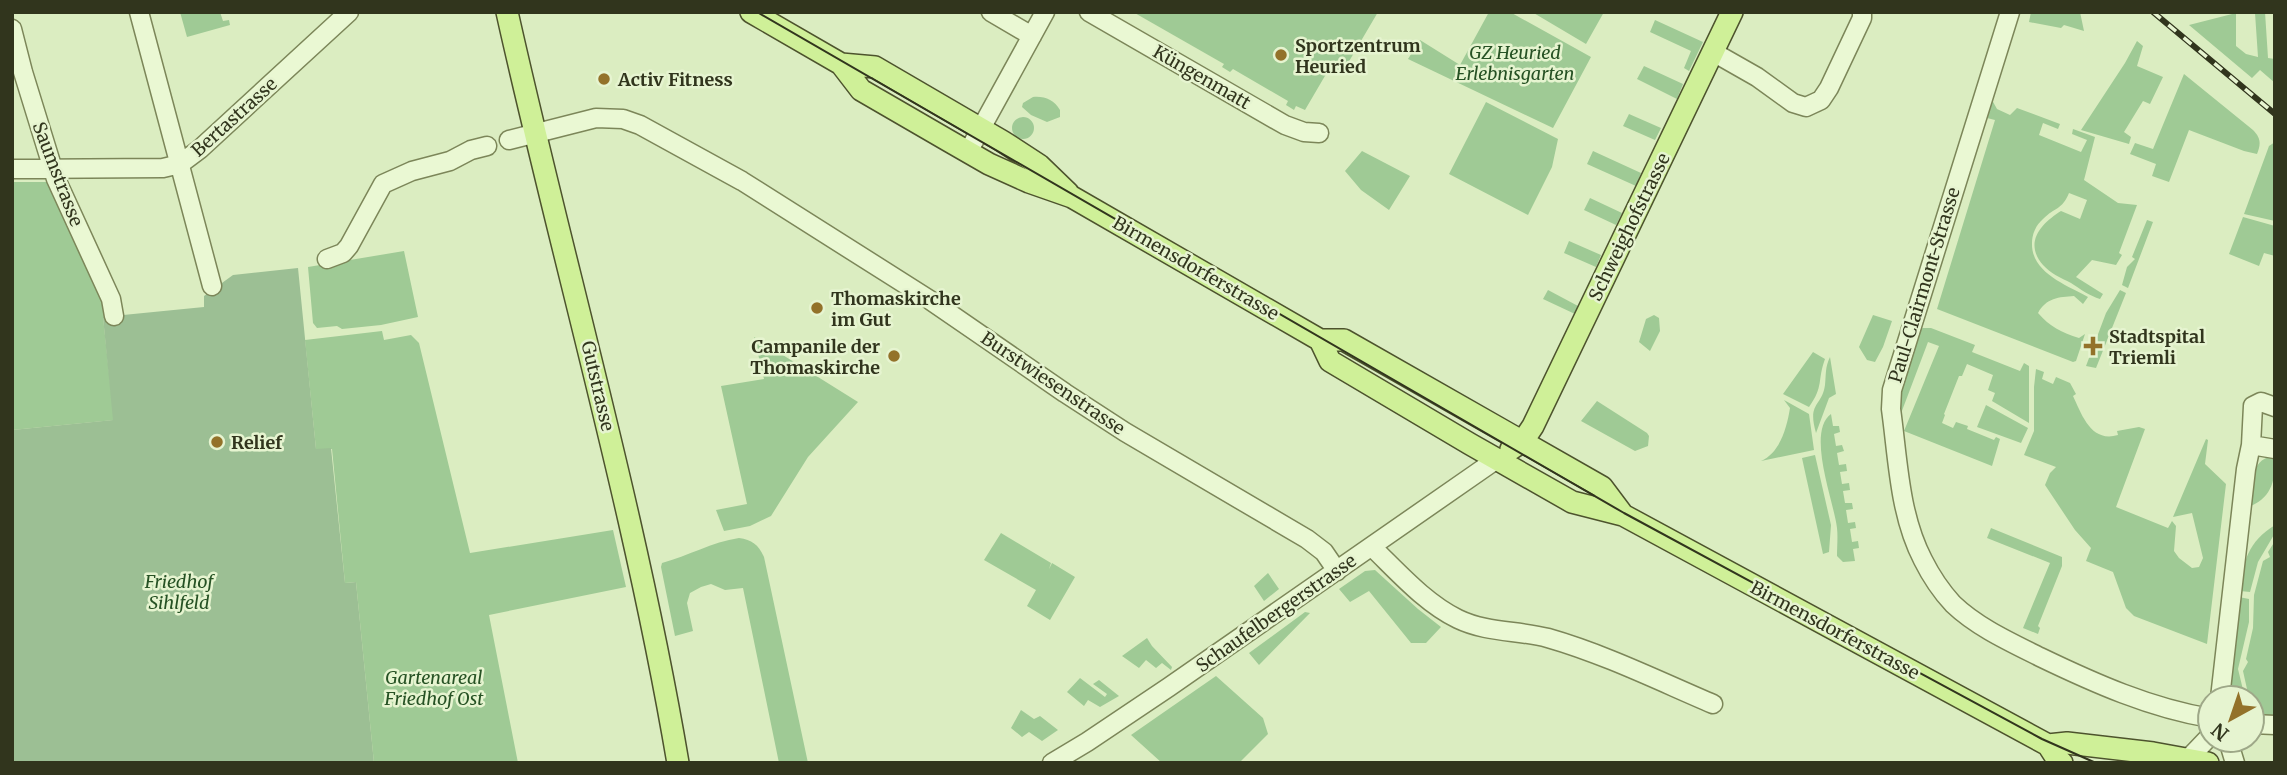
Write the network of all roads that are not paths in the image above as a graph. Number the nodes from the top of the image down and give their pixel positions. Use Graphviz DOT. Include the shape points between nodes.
graph roads {
  1 [pos="139,12"];
  2 [pos="507,12"];
  3 [pos="751,12"];
  4 [pos="991,12"];
  5 [pos="1045,12"];
  6 [pos="1089,12"];
  7 [pos="1732,12"];
  8 [pos="1862,12"];
  9 [pos="2010,12"];
  10 [pos="343,15"];
  11 [pos="12,29"];
  12 [pos="1032,36"];
  13 [pos="1713,52"];
  14 [pos="841,64"];
  15 [pos="17,74"];
  16 [pos="981,129"];
  17 [pos="535,133"];
  18 [pos="1318,133"];
  19 [pos="509,140"];
  20 [pos="487,146"];
  21 [pos="968,152"];
  22 [pos="180,164"];
  23 [pos="12,169"];
  24 [pos="53,170"];
  25 [pos="1072,197"];
  26 [pos="327,259"];
  27 [pos="212,286"];
  28 [pos="114,316"];
  29 [pos="1320,340"];
  30 [pos="2275,407"];
  31 [pos="1523,441"];
  32 [pos="2251,445"];
  33 [pos="2275,449"];
  34 [pos="1497,459"];
  35 [pos="1623,515"];
  36 [pos="1372,547"];
  37 [pos="1337,571"];
  38 [pos="2222,684"];
  39 [pos="1713,704"];
  40 [pos="2196,715"];
  41 [pos="2048,745"];
  42 [pos="2198,761"];
  43 [pos="678,763"];
  44 [pos="1052,763"];
  45 [pos="2062,763"];
  46 [pos="2160,763"];
  1 -- 22 [label="street"];
  2 -- 17 [label="main road, Gutstrasse"];
  3 -- 14 [label="main road, Birmensdorferstrasse"];
  4 -- 12 [label="street"];
  5 -- 12 [label="street"];
  6 -- 18 [label="street, Küngenmatt" via="1285,125"];
  7 -- 13 [label="main road, Schweighofstrasse"];
  8 -- 13 [label="street" via="1829,88 1821,100 1807,107 1793,104"];
  9 -- 40 [label="street, Paul-Clairmont-Strasse" via="1892,390 1908,521 1940,589 1984,628 2078,675 2160,707"];
  10 -- 22 [label="street, Bertastrasse"];
  11 -- 15 [label="street, Saumstrasse"];
  12 -- 16 [label="street"];
  13 -- 31 [label="main road, Schweighofstrasse"];
  14 -- 16 [label="main road, Birmensdorferstrasse" via="875,67"];
  14 -- 21 [label="main road, Birmensdorferstrasse" via="861,90"];
  15 -- 24 [label="street, Saumstrasse"];
  16 -- 21 [label="street"];
  16 -- 25 [label="main road, Birmensdorferstrasse" via="1039,165"];
  17 -- 19 [label="street, Burstwiesenstrasse"];
  17 -- 37 [label="street, Burstwiesenstrasse" via="613,118 640,124 668,139 930,300 1125,432 1307,539 1324,552"];
  17 -- 43 [label="main road, Gutstrasse" via="640,565"];
  20 -- 26 [label="street" via="383,184 349,246"];
  21 -- 25 [label="main road, Birmensdorferstrasse"];
  22 -- 24 [label="street, Bertastrasse"];
  22 -- 27 [label="street"];
  23 -- 24 [label="street, Bertastrasse"];
  24 -- 28 [label="street, Saumstrasse" via="111,299"];
  25 -- 29 [label="main road, Birmensdorferstrasse"];
  29 -- 31 [label="main road, Birmensdorferstrasse" via="1345,340"];
  29 -- 34 [label="main road, Birmensdorferstrasse" via="1330,361"];
  30 -- 32 [label="street" via="2261,402 2253,407"];
  31 -- 34 [label="main road"];
  31 -- 35 [label="main road, Birmensdorferstrasse" via="1602,487"];
  32 -- 33 [label="street"];
  32 -- 38 [label="street"];
  34 -- 35 [label="main road, Birmensdorferstrasse" via="1572,502"];
  34 -- 36 [label="street, Schaufelbergerstrasse"];
  35 -- 41 [label="main road, Birmensdorferstrasse"];
  36 -- 37 [label="street, Schaufelbergerstrasse"];
  36 -- 39 [label="street" via="1422,594 1457,618 1577,647"];
  37 -- 44 [label="street, Schaufelbergerstrasse"];
  41 -- 42 [label="main road, Birmensdorferstrasse" via="2067,743"];
  41 -- 45 [label="main road, Birmensdorferstrasse"];
  42 -- 46 [label="main road"];
}
